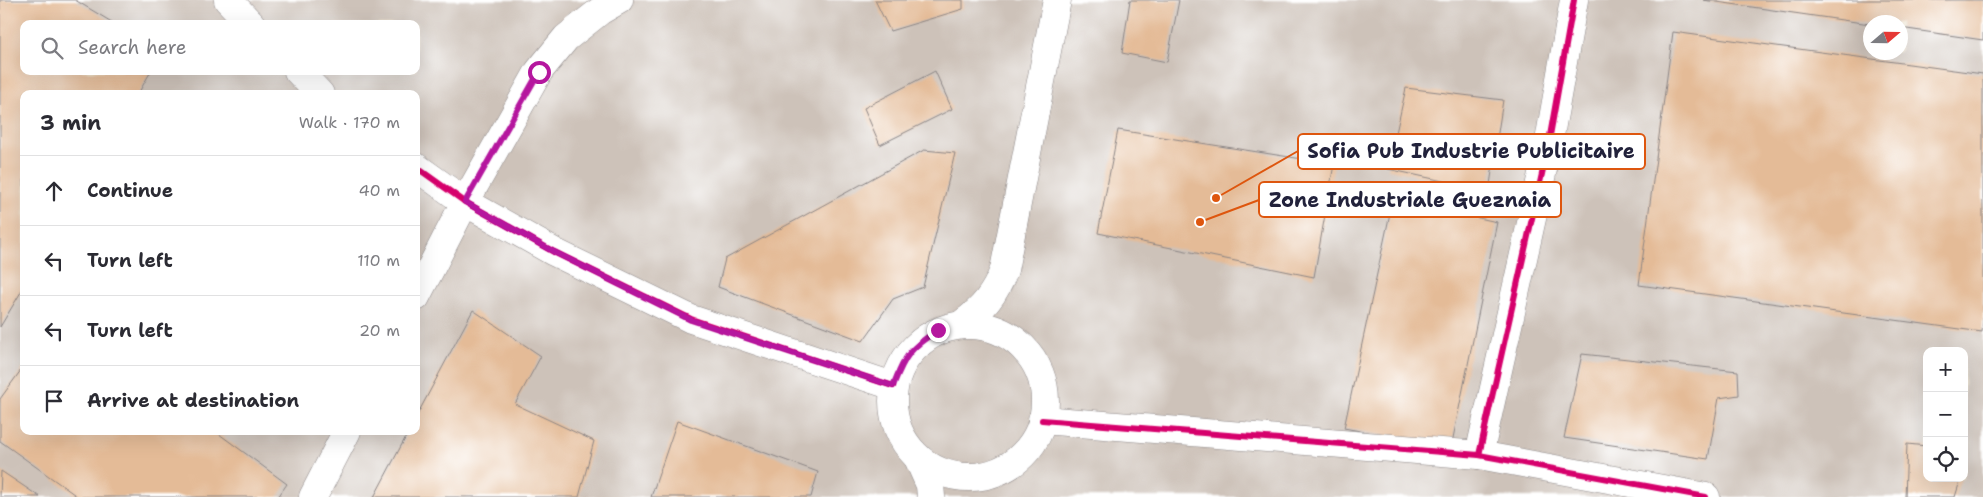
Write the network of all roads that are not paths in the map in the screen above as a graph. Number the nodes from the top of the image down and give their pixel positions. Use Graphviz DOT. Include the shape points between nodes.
graph roads {
  1 [pos="228,0"];
  2 [pos="619,0"];
  3 [pos="1057,0"];
  4 [pos="1574,0"];
  5 [pos="247,20"];
  6 [pos="302,75"];
  7 [pos="316,90"];
  8 [pos="420,170"];
  9 [pos="465,202"];
  10 [pos="1004,270"];
  11 [pos="420,289"];
  12 [pos="962,324"];
  13 [pos="1018,343"];
  14 [pos="893,386"];
  15 [pos="1042,420"];
  16 [pos="345,435"];
  17 [pos="1479,455"];
  18 [pos="918,458"];
  19 [pos="984,476"];
  20 [pos="313,497"];
  21 [pos="931,497"];
  22 [pos="960,497"];
  23 [pos="1706,497"];
  1 -- 5 [label="street"];
  2 -- 9 [label="street" via="566,38 539,72"];
  3 -- 10 [label="street"];
  4 -- 17 [label="street" via="1548,147"];
  6 -- 7 [label="street"];
  8 -- 9 [label="street"];
  9 -- 11 [label="street"];
  9 -- 14 [label="street" via="554,252 691,320"];
  10 -- 12 [label="street" via="988,302"];
  10 -- 13 [label="street" via="1006,306"];
  12 -- 13 [label="street" via="983,325 1002,331"];
  12 -- 14 [label="street" via="938,330 917,343 902,363"];
  13 -- 15 [label="street" via="1032,359 1041,378 1045,399"];
  14 -- 18 [label="street" via="896,426"];
  15 -- 17 [label="street"];
  15 -- 19 [label="street" via="1034,440 1021,457 1004,469"];
  16 -- 20 [label="street"];
  17 -- 23 [label="street"];
  18 -- 19 [label="street" via="949,475"];
  18 -- 21 [label="street" via="930,485"];
  19 -- 22 [label="street"];
}
